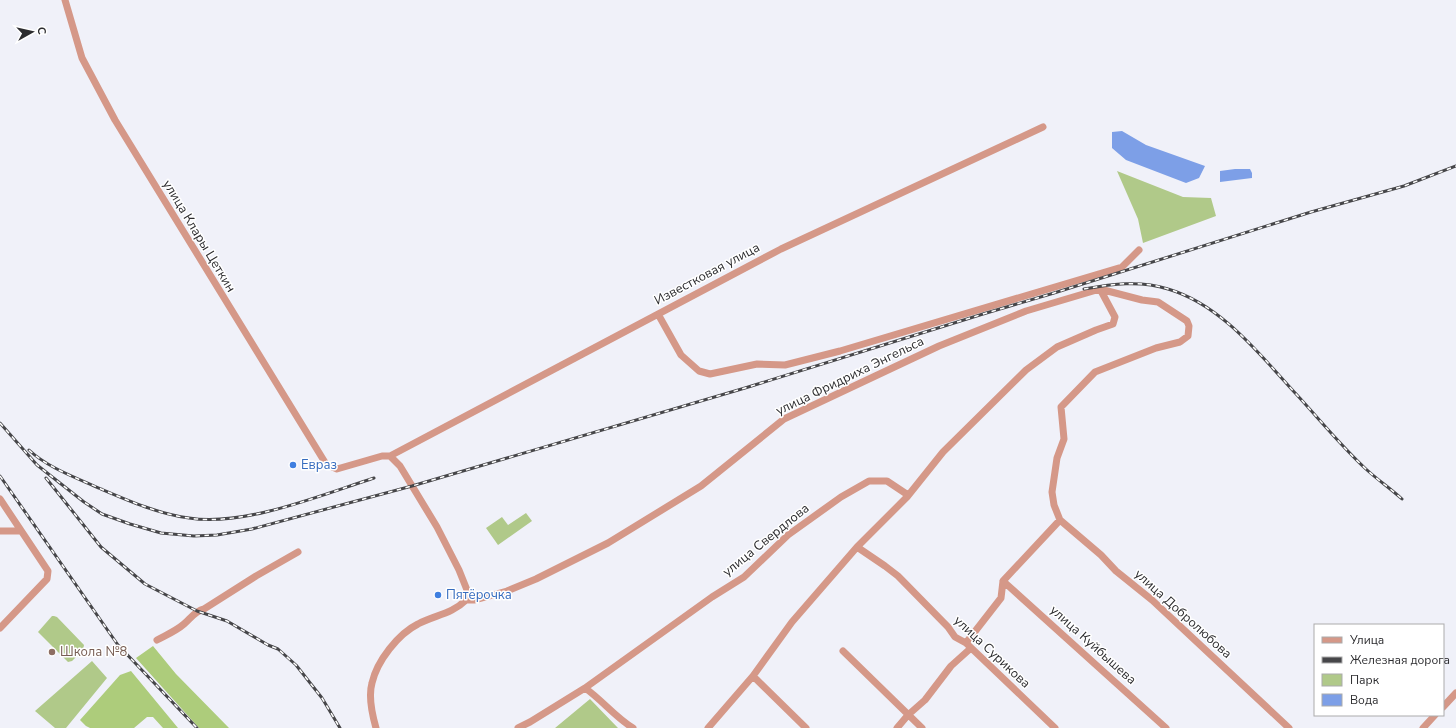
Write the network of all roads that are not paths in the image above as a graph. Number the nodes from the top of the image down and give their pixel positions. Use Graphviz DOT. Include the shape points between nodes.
graph roads {
  1 [pos="65,0"];
  2 [pos="1043,127"];
  3 [pos="1139,250"];
  4 [pos="1100,290"];
  5 [pos="658,314"];
  6 [pos="390,456"];
  7 [pos="908,495"];
  8 [pos="0,499"];
  9 [pos="1060,520"];
  10 [pos="0,531"];
  11 [pos="21,531"];
  12 [pos="857,547"];
  13 [pos="298,552"];
  14 [pos="1003,581"];
  15 [pos="466,600"];
  16 [pos="0,627"];
  17 [pos="157,640"];
  18 [pos="968,645"];
  19 [pos="842,651"];
  20 [pos="753,676"];
  21 [pos="585,688"];
  22 [pos="1456,693"];
  23 [pos="1444,706"];
  24 [pos="908,715"];
  25 [pos="1434,716"];
  26 [pos="376,728"];
  27 [pos="518,728"];
  28 [pos="633,728"];
  29 [pos="708,728"];
  30 [pos="806,728"];
  31 [pos="897,728"];
  32 [pos="922,728"];
  33 [pos="1055,728"];
  34 [pos="1166,728"];
  35 [pos="1289,728"];
  36 [pos="1423,728"];
  1 -- 6 [label="street, улица Клары Цеткин" via="82,58 115,120 326,464 337,469"];
  2 -- 5 [label="street, Известковая улица" via="781,249"];
  3 -- 5 [label="street" via="1122,267 785,365 757,364 710,374 699,371 681,355"];
  4 -- 7 [label="street" via="1115,317 1113,324 1057,347 1026,370 943,452"];
  4 -- 9 [label="street" via="1158,302 1187,321 1188,336 1180,342 1156,348 1095,372 1061,406 1064,439 1056,458 1052,492"];
  4 -- 15 [label="street, улица Фридриха Энгельса" via="1026,311 939,346 784,419 701,486 608,543 507,591"];
  5 -- 6 [label="street, Известковая улица"];
  6 -- 15 [label="street" via="400,466 437,527 467,590"];
  7 -- 12 [label="street"];
  7 -- 21 [label="street, улица Свердлова" via="887,481 869,481 841,497 788,535 744,577"];
  8 -- 11 [label="street"];
  9 -- 14 [label="street"];
  9 -- 35 [label="street, улица Добролюбова" via="1152,600"];
  10 -- 11 [label="street"];
  11 -- 16 [label="street" via="48,571 47,579"];
  12 -- 18 [label="street, улица Сурикова" via="898,576 955,637"];
  12 -- 20 [label="street" via="792,622"];
  13 -- 17 [label="street" via="197,611 184,624"];
  14 -- 18 [label="street" via="1001,598"];
  14 -- 34 [label="street, улица Куйбышева"];
  15 -- 26 [label="street, улица Фридриха Энгельса" via="459,607 417,624 398,638 389,650 372,683 372,715"];
  18 -- 24 [label="street" via="925,700"];
  18 -- 33 [label="street, улица Сурикова"];
  19 -- 24 [label="street"];
  20 -- 29 [label="street"];
  20 -- 30 [label="street"];
  21 -- 27 [label="street"];
  21 -- 28 [label="street"];
  22 -- 23 [label="street"];
  24 -- 31 [label="street"];
  24 -- 32 [label="street"];
  25 -- 36 [label="street"];
}
